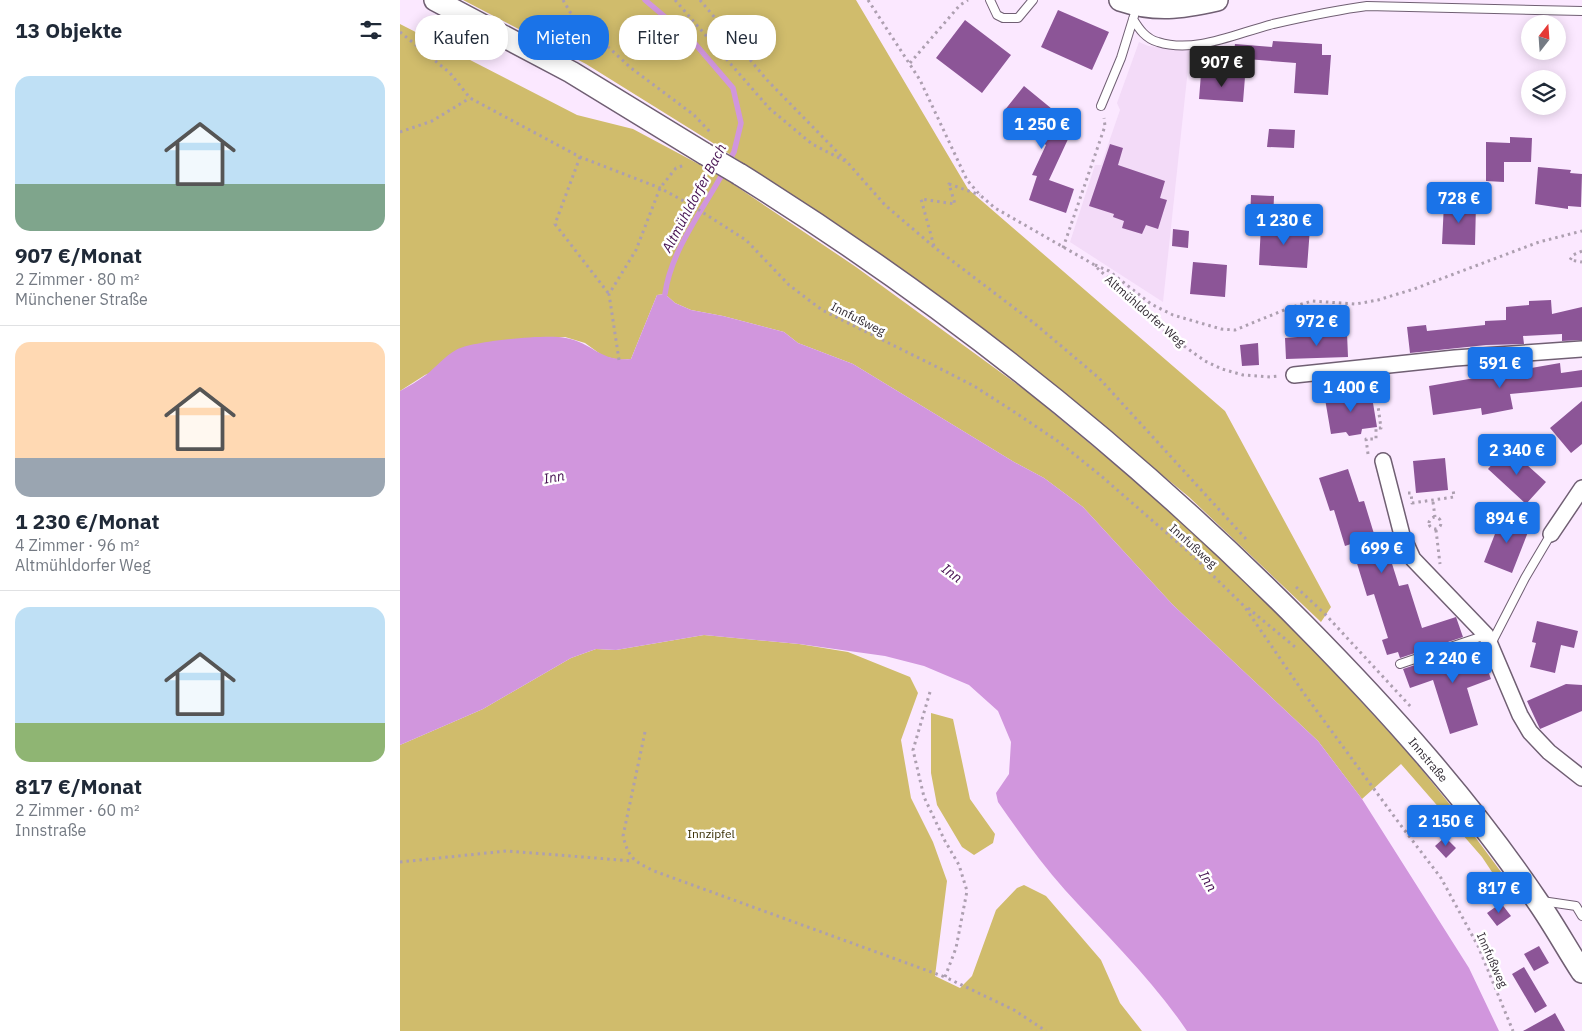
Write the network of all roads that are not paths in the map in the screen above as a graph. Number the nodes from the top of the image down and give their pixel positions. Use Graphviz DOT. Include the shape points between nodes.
graph roads {
  1 [pos="434,0"];
  2 [pos="990,0"];
  3 [pos="1032,0"];
  4 [pos="1217,0"];
  5 [pos="1130,8"];
  6 [pos="1582,11"];
  7 [pos="1101,106"];
  8 [pos="1582,349"];
  9 [pos="1294,375"];
  10 [pos="1383,461"];
  11 [pos="1582,488"];
  12 [pos="1551,534"];
  13 [pos="1488,639"];
  14 [pos="1400,664"];
  15 [pos="1582,778"];
  16 [pos="1537,901"];
  17 [pos="1579,906"];
  18 [pos="1582,916"];
  19 [pos="1582,972"];
  1 -- 16 [label="main road, Innstraße, bridge" via="571,72 705,151 813,220 989,346 1050,395 1196,520 1354,675 1444,778"];
  2 -- 3 [label="lane" via="997,15 1011,20 1018,18"];
  4 -- 5 [label="main road" via="1173,9"];
  5 -- 6 [label="lane" via="1145,35 1156,42 1175,46 1215,41 1274,24 1367,6"];
  5 -- 7 [label="lane" via="1120,58"];
  8 -- 9 [label="street"];
  10 -- 13 [label="street" via="1402,535 1413,559"];
  11 -- 12 [label="street"];
  12 -- 13 [label="lane"];
  13 -- 14 [label="lane"];
  13 -- 15 [label="street" via="1530,732"];
  16 -- 17 [label="lane"];
  16 -- 19 [label="main road, Innstraße"];
  17 -- 18 [label="lane"];
}
